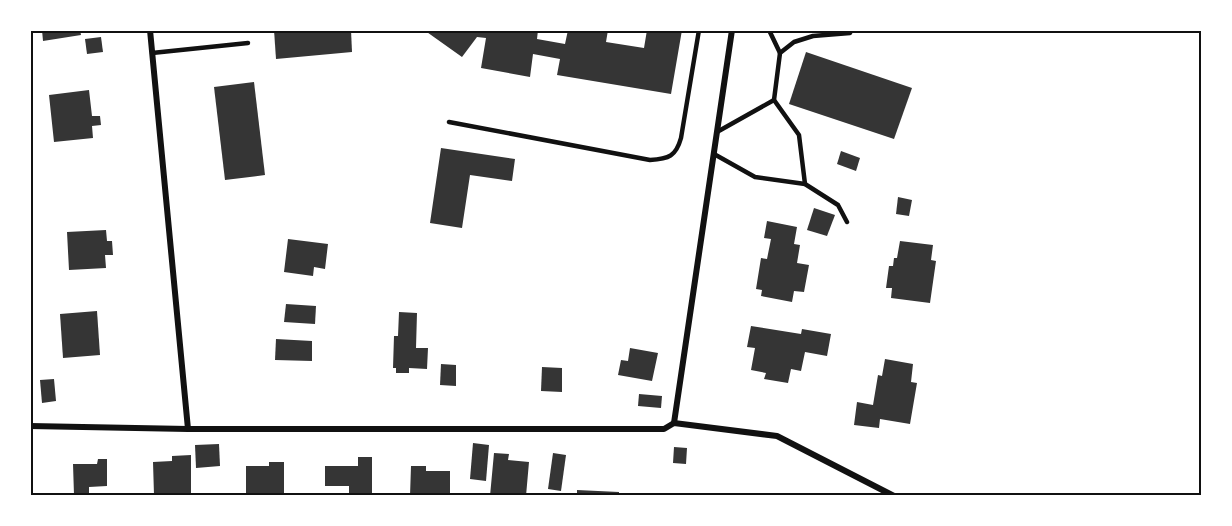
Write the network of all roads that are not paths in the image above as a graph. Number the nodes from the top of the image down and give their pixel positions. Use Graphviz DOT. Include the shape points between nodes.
graph roads {
  1 [pos="150,30"];
  2 [pos="699,30"];
  3 [pos="732,30"];
  4 [pos="769,30"];
  5 [pos="851,30"];
  6 [pos="248,43"];
  7 [pos="152,53"];
  8 [pos="780,53"];
  9 [pos="774,100"];
  10 [pos="449,122"];
  11 [pos="717,132"];
  12 [pos="714,154"];
  13 [pos="805,184"];
  14 [pos="847,222"];
  15 [pos="674,423"];
  16 [pos="30,426"];
  17 [pos="188,429"];
  18 [pos="894,496"];
  1 -- 7 [label="street"];
  2 -- 10 [label="lane" via="681,138 677,150 665,159 650,160"];
  3 -- 11 [label="street"];
  4 -- 8 [label="lane"];
  5 -- 8 [label="lane" via="794,42"];
  6 -- 7 [label="lane"];
  7 -- 17 [label="street"];
  8 -- 9 [label="lane"];
  9 -- 11 [label="lane"];
  9 -- 13 [label="lane" via="799,135"];
  11 -- 12 [label="street"];
  12 -- 13 [label="lane" via="755,177"];
  12 -- 15 [label="street"];
  13 -- 14 [label="lane" via="838,205"];
  15 -- 17 [label="street" via="664,429"];
  15 -- 18 [label="street" via="777,436"];
  16 -- 17 [label="street"];
}
